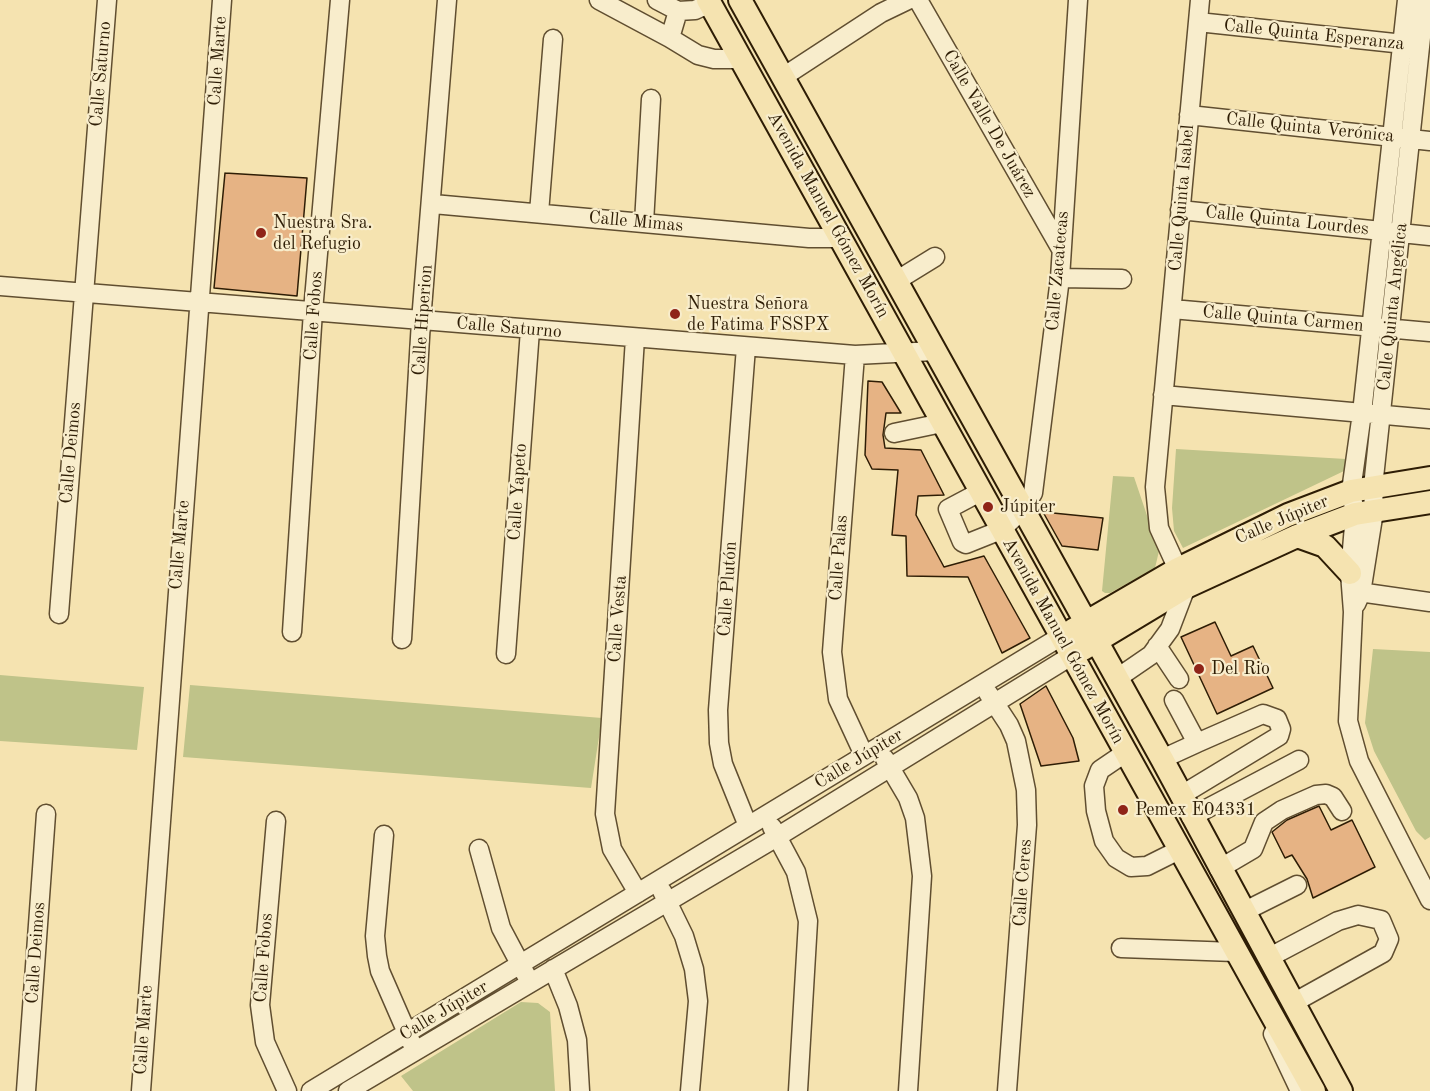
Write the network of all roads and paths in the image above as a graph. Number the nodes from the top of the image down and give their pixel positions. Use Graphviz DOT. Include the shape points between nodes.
graph roads {
  1 [pos="107,0"];
  2 [pos="222,0"];
  3 [pos="340,0"];
  4 [pos="447,0"];
  5 [pos="599,0"];
  6 [pos="657,0"];
  7 [pos="740,0"];
  8 [pos="908,0"];
  9 [pos="918,0"];
  10 [pos="1078,0"];
  11 [pos="1200,0"];
  12 [pos="1407,0"];
  13 [pos="1425,0"];
  14 [pos="709,2"];
  15 [pos="678,11"];
  16 [pos="1198,22"];
  17 [pos="670,38"];
  18 [pos="553,39"];
  19 [pos="1418,46"];
  20 [pos="741,59"];
  21 [pos="783,77"];
  22 [pos="651,99"];
  23 [pos="1189,115"];
  24 [pos="1392,137"];
  25 [pos="1411,139"];
  26 [pos="1430,141"];
  27 [pos="433,204"];
  28 [pos="1180,210"];
  29 [pos="539,213"];
  30 [pos="644,223"];
  31 [pos="1382,231"];
  32 [pos="1401,233"];
  33 [pos="1430,236"];
  34 [pos="840,238"];
  35 [pos="1061,249"];
  36 [pos="935,257"];
  37 [pos="1060,278"];
  38 [pos="1122,279"];
  39 [pos="896,281"];
  40 [pos="0,286"];
  41 [pos="84,292"];
  42 [pos="200,302"];
  43 [pos="1172,309"];
  44 [pos="314,311"];
  45 [pos="422,321"];
  46 [pos="1371,327"];
  47 [pos="1391,328"];
  48 [pos="530,330"];
  49 [pos="1430,332"];
  50 [pos="635,338"];
  51 [pos="746,346"];
  52 [pos="935,351"];
  53 [pos="904,354"];
  54 [pos="855,355"];
  55 [pos="1163,395"];
  56 [pos="1362,413"];
  57 [pos="1382,415"];
  58 [pos="1430,419"];
  59 [pos="942,423"];
  60 [pos="894,433"];
  61 [pos="1430,478"];
  62 [pos="1362,489"];
  63 [pos="980,492"];
  64 [pos="1430,502"];
  65 [pos="1023,509"];
  66 [pos="1364,513"];
  67 [pos="1001,530"];
  68 [pos="1297,536"];
  69 [pos="1182,578"];
  70 [pos="1063,582"];
  71 [pos="1354,586"];
  72 [pos="1430,602"];
  73 [pos="1112,606"];
  74 [pos="58,614"];
  75 [pos="1133,617"];
  76 [pos="1090,631"];
  77 [pos="292,632"];
  78 [pos="402,639"];
  79 [pos="1157,646"];
  80 [pos="1066,647"];
  81 [pos="506,654"];
  82 [pos="1116,679"];
  83 [pos="1179,679"];
  84 [pos="982,685"];
  85 [pos="1174,700"];
  86 [pos="996,703"];
  87 [pos="1197,743"];
  88 [pos="871,751"];
  89 [pos="1125,753"];
  90 [pos="1162,759"];
  91 [pos="1299,760"];
  92 [pos="890,767"];
  93 [pos="1180,796"];
  94 [pos="1342,811"];
  95 [pos="46,814"];
  96 [pos="765,815"];
  97 [pos="1191,817"];
  98 [pos="276,821"];
  99 [pos="748,826"];
  100 [pos="384,835"];
  101 [pos="777,837"];
  102 [pos="479,849"];
  103 [pos="1179,850"];
  104 [pos="1219,868"];
  105 [pos="656,882"];
  106 [pos="1297,885"];
  107 [pos="638,893"];
  108 [pos="1430,900"];
  109 [pos="668,901"];
  110 [pos="1243,912"];
  111 [pos="1121,948"];
  112 [pos="1235,952"];
  113 [pos="1268,958"];
  114 [pos="520,965"];
  115 [pos="552,969"];
  116 [pos="530,982"];
  117 [pos="1264,1004"];
  118 [pos="1297,1012"];
  119 [pos="406,1032"];
  120 [pos="416,1050"];
  121 [pos="26,1091"];
  122 [pos="141,1091"];
  123 [pos="287,1091"];
  124 [pos="311,1091"];
  125 [pos="348,1091"];
  126 [pos="580,1091"];
  127 [pos="690,1091"];
  128 [pos="798,1091"];
  129 [pos="908,1091"];
  130 [pos="1007,1091"];
  131 [pos="1300,1091"];
  132 [pos="1314,1091"];
  133 [pos="1341,1091"];
  134 [pos="1350,1091"];
  1 -- 41 [label="street, Calle Saturno"];
  2 -- 42 [label="street, Calle Marte"];
  3 -- 44 [label="street, Calle Fobos"];
  4 -- 27 [label="street, Calle Hiperion"];
  5 -- 17 [label="street"];
  6 -- 15 [label="street"];
  7 -- 21 [label="main road, Avenida Manuel Gómez Morín"];
  8 -- 21 [label="street" via="881,13"];
  9 -- 35 [label="street, Calle Valle De Juárez"];
  10 -- 35 [label="street, Calle Zacatecas"];
  11 -- 16 [label="street, Calle Quinta Isabel"];
  12 -- 19 [label="street, Calle Quinta Angélica"];
  13 -- 19 [label="street, Calle Quinta Angélica"];
  14 -- 15 [label="street"];
  14 -- 20 [label="main road, Avenida Manuel Gómez Morín"];
  15 -- 17 [label="street"];
  16 -- 19 [label="street, Calle Quinta Esperanza"];
  16 -- 23 [label="street, Calle Quinta Isabel"];
  17 -- 20 [label="street" via="698,55"];
  18 -- 29 [label="street"];
  19 -- 24 [label="street, Calle Quinta Angélica"];
  19 -- 25 [label="street, Calle Quinta Angélica"];
  20 -- 34 [label="main road, Avenida Manuel Gómez Morín"];
  21 -- 39 [label="main road, Avenida Manuel Gómez Morín"];
  22 -- 30 [label="street"];
  23 -- 24 [label="street, Calle Quinta Verónica"];
  23 -- 28 [label="street, Calle Quinta Isabel"];
  24 -- 25 [label="street, Calle Quinta Verónica"];
  24 -- 31 [label="street, Calle Quinta Angélica"];
  25 -- 26 [label="street, Calle Quinta Verónica"];
  25 -- 32 [label="street, Calle Quinta Angélica"];
  27 -- 29 [label="street, Calle Mimas"];
  27 -- 45 [label="street, Calle Hiperion"];
  28 -- 31 [label="street, Calle Quinta Lourdes"];
  28 -- 43 [label="street, Calle Quinta Isabel"];
  29 -- 30 [label="street, Calle Mimas"];
  30 -- 34 [label="street, Calle Mimas"];
  31 -- 32 [label="street, Calle Quinta Lourdes"];
  31 -- 46 [label="street, Calle Quinta Angélica"];
  32 -- 33 [label="street, Calle Quinta Lourdes"];
  32 -- 47 [label="street, Calle Quinta Angélica"];
  34 -- 53 [label="main road, Avenida Manuel Gómez Morín"];
  35 -- 37 [label="street, Calle Zacatecas"];
  36 -- 39 [label="street"];
  37 -- 38 [label="street"];
  37 -- 65 [label="street, Calle Zacatecas" via="1034,484"];
  39 -- 52 [label="main road, Avenida Manuel Gómez Morín"];
  40 -- 41 [label="street, Calle Saturno"];
  41 -- 42 [label="street, Calle Saturno"];
  41 -- 74 [label="street, Calle Deimos"];
  42 -- 44 [label="street, Calle Saturno"];
  42 -- 122 [label="street, Calle Marte"];
  43 -- 46 [label="street, Calle Quinta Carmen"];
  43 -- 55 [label="street, Calle Quinta Isabel"];
  44 -- 45 [label="street, Calle Saturno"];
  44 -- 77 [label="street, Calle Fobos"];
  45 -- 48 [label="street, Calle Saturno"];
  45 -- 78 [label="street, Calle Hiperion"];
  46 -- 47 [label="street, Calle Quinta Carmen"];
  46 -- 56 [label="street, Calle Quinta Angélica"];
  47 -- 49 [label="street, Calle Quinta Carmen"];
  47 -- 57 [label="street, Calle Quinta Angélica"];
  48 -- 50 [label="street, Calle Saturno"];
  48 -- 81 [label="street, Calle Yapeto"];
  50 -- 51 [label="street, Calle Saturno"];
  50 -- 107 [label="street, Calle Vesta" via="605,814 612,849"];
  51 -- 54 [label="street, Calle Saturno"];
  51 -- 99 [label="street, Calle Plutón" via="718,710 723,764"];
  52 -- 53 [label="street, Calle Saturno"];
  52 -- 65 [label="main road, Avenida Manuel Gómez Morín"];
  53 -- 54 [label="street, Calle Saturno"];
  53 -- 59 [label="main road, Avenida Manuel Gómez Morín"];
  54 -- 88 [label="street, Calle Palas" via="832,652 838,699"];
  55 -- 56 [label="street"];
  55 -- 69 [label="street, Calle Quinta Isabel" via="1156,509 1159,528"];
  56 -- 57 [label="street"];
  56 -- 62 [label="street, Calle Quinta Angélica"];
  57 -- 58 [label="street"];
  57 -- 62 [label="street, Calle Quinta Angélica"];
  59 -- 60 [label="street"];
  59 -- 63 [label="main road, Avenida Manuel Gómez Morín"];
  61 -- 62 [label="main road, Calle Júpiter"];
  62 -- 66 [label="street, Calle Quinta Angélica"];
  62 -- 69 [label="main road, Calle Júpiter" via="1234,539"];
  63 -- 67 [label="main road, Avenida Manuel Gómez Morín"];
  63 -- 67 [label="street, Calle Zacatecas" via="948,509 962,542 970,544"];
  64 -- 66 [label="main road, Calle Júpiter"];
  65 -- 67 [label="street, Calle Zacatecas"];
  65 -- 70 [label="main road, Avenida Manuel Gómez Morín"];
  66 -- 68 [label="main road, Calle Júpiter"];
  66 -- 71 [label="street, Calle Quinta Angélica"];
  67 -- 80 [label="main road, Avenida Manuel Gómez Morín"];
  68 -- 69 [label="main road, Calle Júpiter"];
  68 -- 71 [label="main road" via="1325,546"];
  69 -- 73 [label="main road, Calle Júpiter"];
  69 -- 75 [label="main road, Calle Júpiter"];
  69 -- 79 [label="street" via="1170,629"];
  70 -- 73 [label="main road" via="1085,600"];
  70 -- 76 [label="main road, Avenida Manuel Gómez Morín"];
  71 -- 72 [label="street"];
  71 -- 108 [label="street, Calle Quinta Angélica" via="1348,721 1351,741"];
  73 -- 76 [label="main road, Calle Júpiter"];
  75 -- 76 [label="main road, Calle Júpiter"];
  75 -- 82 [label="main road" via="1117,640"];
  76 -- 80 [label="main road, Calle Júpiter"];
  76 -- 82 [label="main road, Avenida Manuel Gómez Morín"];
  79 -- 82 [label="street" via="1140,664"];
  79 -- 83 [label="street"];
  80 -- 84 [label="street, Calle Júpiter"];
  80 -- 86 [label="street, Calle Júpiter"];
  80 -- 89 [label="main road, Avenida Manuel Gómez Morín"];
  82 -- 90 [label="main road, Avenida Manuel Gómez Morín"];
  84 -- 86 [label="street, Calle Ceres"];
  84 -- 88 [label="street, Calle Júpiter"];
  85 -- 87 [label="street"];
  86 -- 92 [label="street, Calle Júpiter"];
  86 -- 130 [label="street, Calle Ceres" via="1016,741 1026,790 1027,825"];
  87 -- 90 [label="street"];
  87 -- 93 [label="street" via="1263,714 1273,716 1280,726 1279,736"];
  88 -- 92 [label="street, Calle Palas"];
  88 -- 96 [label="street, Calle Júpiter"];
  89 -- 103 [label="main road, Avenida Manuel Gómez Morín"];
  89 -- 103 [label="street" via="1100,770 1094,786 1104,841 1116,858 1131,867 1147,866"];
  90 -- 93 [label="main road, Avenida Manuel Gómez Morín"];
  91 -- 97 [label="street"];
  92 -- 101 [label="street, Calle Júpiter"];
  92 -- 129 [label="street, Calle Palas" via="915,818 922,876"];
  93 -- 97 [label="main road, Avenida Manuel Gómez Morín"];
  94 -- 104 [label="street" via="1333,797 1326,794 1282,810 1264,822 1253,849"];
  95 -- 121 [label="street, Calle Deimos"];
  96 -- 99 [label="street, Calle Júpiter"];
  96 -- 101 [label="street"];
  97 -- 104 [label="main road, Avenida Manuel Gómez Morín"];
  98 -- 123 [label="street, Calle Fobos" via="260,1005 265,1042"];
  99 -- 105 [label="street, Calle Júpiter"];
  100 -- 119 [label="street" via="375,936 377,956"];
  101 -- 109 [label="street, Calle Júpiter"];
  101 -- 128 [label="street" via="796,872 808,921"];
  102 -- 114 [label="street" via="496,914"];
  103 -- 112 [label="main road, Avenida Manuel Gómez Morín"];
  104 -- 110 [label="main road, Avenida Manuel Gómez Morín"];
  105 -- 107 [label="street, Calle Júpiter"];
  105 -- 109 [label="street"];
  106 -- 110 [label="street"];
  107 -- 114 [label="street, Calle Júpiter"];
  109 -- 115 [label="street, Calle Júpiter"];
  109 -- 127 [label="street" via="694,969 698,1001"];
  110 -- 113 [label="main road, Avenida Manuel Gómez Morín"];
  111 -- 112 [label="street"];
  112 -- 117 [label="main road, Avenida Manuel Gómez Morín"];
  113 -- 118 [label="main road, Avenida Manuel Gómez Morín"];
  113 -- 118 [label="street" via="1338,921 1358,915 1382,920 1389,939 1383,953"];
  114 -- 116 [label="street"];
  114 -- 119 [label="street, Calle Júpiter"];
  115 -- 116 [label="street, Calle Júpiter"];
  115 -- 126 [label="street" via="577,1040"];
  116 -- 120 [label="street, Calle Júpiter"];
  117 -- 131 [label="street" via="1278,1048"];
  117 -- 132 [label="main road, Avenida Manuel Gómez Morín"];
  118 -- 133 [label="main road, Avenida Manuel Gómez Morín"];
  118 -- 134 [label="street" via="1322,1042"];
  119 -- 120 [label="street"];
  119 -- 124 [label="street, Calle Júpiter"];
  120 -- 125 [label="street, Calle Júpiter"];
}
